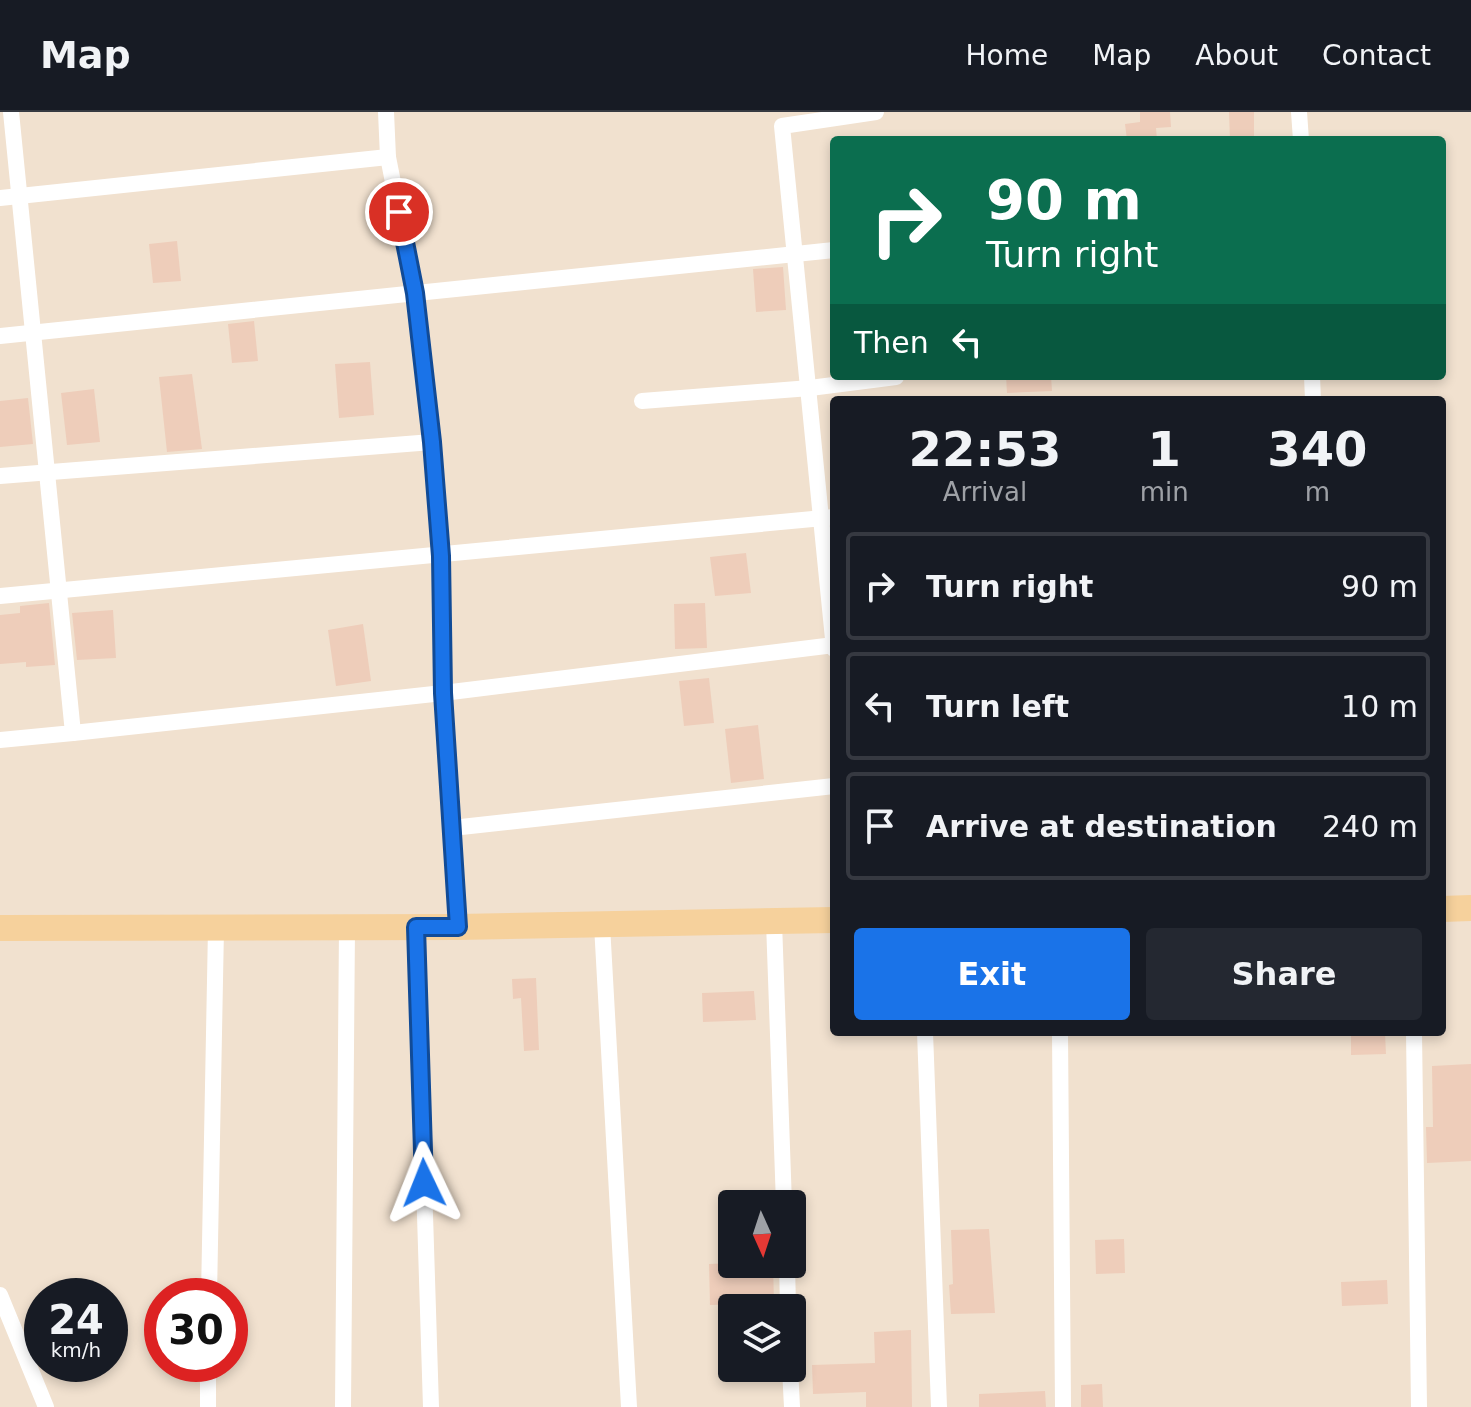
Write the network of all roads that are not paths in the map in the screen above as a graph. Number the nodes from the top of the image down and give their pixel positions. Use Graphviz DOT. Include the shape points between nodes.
graph roads {
  1 [pos="11,112"];
  2 [pos="386,112"];
  3 [pos="876,112"];
  4 [pos="1299,112"];
  5 [pos="1301,136"];
  6 [pos="388,157"];
  7 [pos="19,196"];
  8 [pos="0,198"];
  9 [pos="830,250"];
  10 [pos="797,254"];
  11 [pos="415,293"];
  12 [pos="32,334"];
  13 [pos="0,336"];
  14 [pos="873,380"];
  15 [pos="810,388"];
  16 [pos="642,401"];
  17 [pos="432,442"];
  18 [pos="48,473"];
  19 [pos="0,476"];
  20 [pos="828,518"];
  21 [pos="441,556"];
  22 [pos="830,561"];
  23 [pos="59,589"];
  24 [pos="0,596"];
  25 [pos="830,647"];
  26 [pos="443,693"];
  27 [pos="73,733"];
  28 [pos="0,740"];
  29 [pos="830,786"];
  30 [pos="452,828"];
  31 [pos="1471,908"];
  32 [pos="1446,909"];
  33 [pos="830,920"];
  34 [pos="774,922"];
  35 [pos="602,925"];
  36 [pos="347,927"];
  37 [pos="416,927"];
  38 [pos="458,927"];
  39 [pos="0,928"];
  40 [pos="216,928"];
  41 [pos="925,1036"];
  42 [pos="1060,1036"];
  43 [pos="1414,1036"];
  44 [pos="784,1190"];
  45 [pos="209,1278"];
  46 [pos="0,1295"];
  47 [pos="208,1382"];
  48 [pos="791,1382"];
  49 [pos="46,1407"];
  50 [pos="208,1407"];
  51 [pos="343,1407"];
  52 [pos="431,1407"];
  53 [pos="629,1407"];
  54 [pos="792,1407"];
  55 [pos="939,1407"];
  56 [pos="1063,1407"];
  57 [pos="1419,1407"];
  1 -- 7 [label="street"];
  2 -- 6 [label="street"];
  3 -- 10 [label="street" via="782,126"];
  4 -- 5 [label="street"];
  6 -- 7 [label="street"];
  6 -- 11 [label="street"];
  7 -- 8 [label="street"];
  7 -- 12 [label="street"];
  9 -- 10 [label="street"];
  10 -- 11 [label="street"];
  10 -- 15 [label="street"];
  11 -- 12 [label="street"];
  11 -- 17 [label="street"];
  12 -- 13 [label="street"];
  12 -- 18 [label="street"];
  14 -- 15 [label="street"];
  15 -- 16 [label="street"];
  15 -- 20 [label="street"];
  17 -- 18 [label="street"];
  17 -- 21 [label="street"];
  18 -- 19 [label="street"];
  18 -- 23 [label="street"];
  20 -- 21 [label="street"];
  20 -- 22 [label="street"];
  21 -- 23 [label="street"];
  21 -- 26 [label="street"];
  23 -- 24 [label="street"];
  23 -- 27 [label="street"];
  25 -- 26 [label="street"];
  26 -- 27 [label="street"];
  26 -- 30 [label="street"];
  27 -- 28 [label="street"];
  29 -- 30 [label="street"];
  30 -- 38 [label="street"];
  31 -- 32 [label="main road"];
  33 -- 34 [label="main road"];
  34 -- 35 [label="main road"];
  34 -- 44 [label="street"];
  35 -- 38 [label="main road"];
  35 -- 53 [label="street"];
  36 -- 37 [label="main road"];
  36 -- 40 [label="main road"];
  36 -- 51 [label="street"];
  37 -- 38 [label="main road"];
  37 -- 52 [label="street"];
  39 -- 40 [label="main road"];
  40 -- 45 [label="street"];
  41 -- 55 [label="street"];
  42 -- 56 [label="street"];
  43 -- 57 [label="street"];
  46 -- 49 [label="street"];
  47 -- 50 [label="street"];
  48 -- 54 [label="street"];
}
